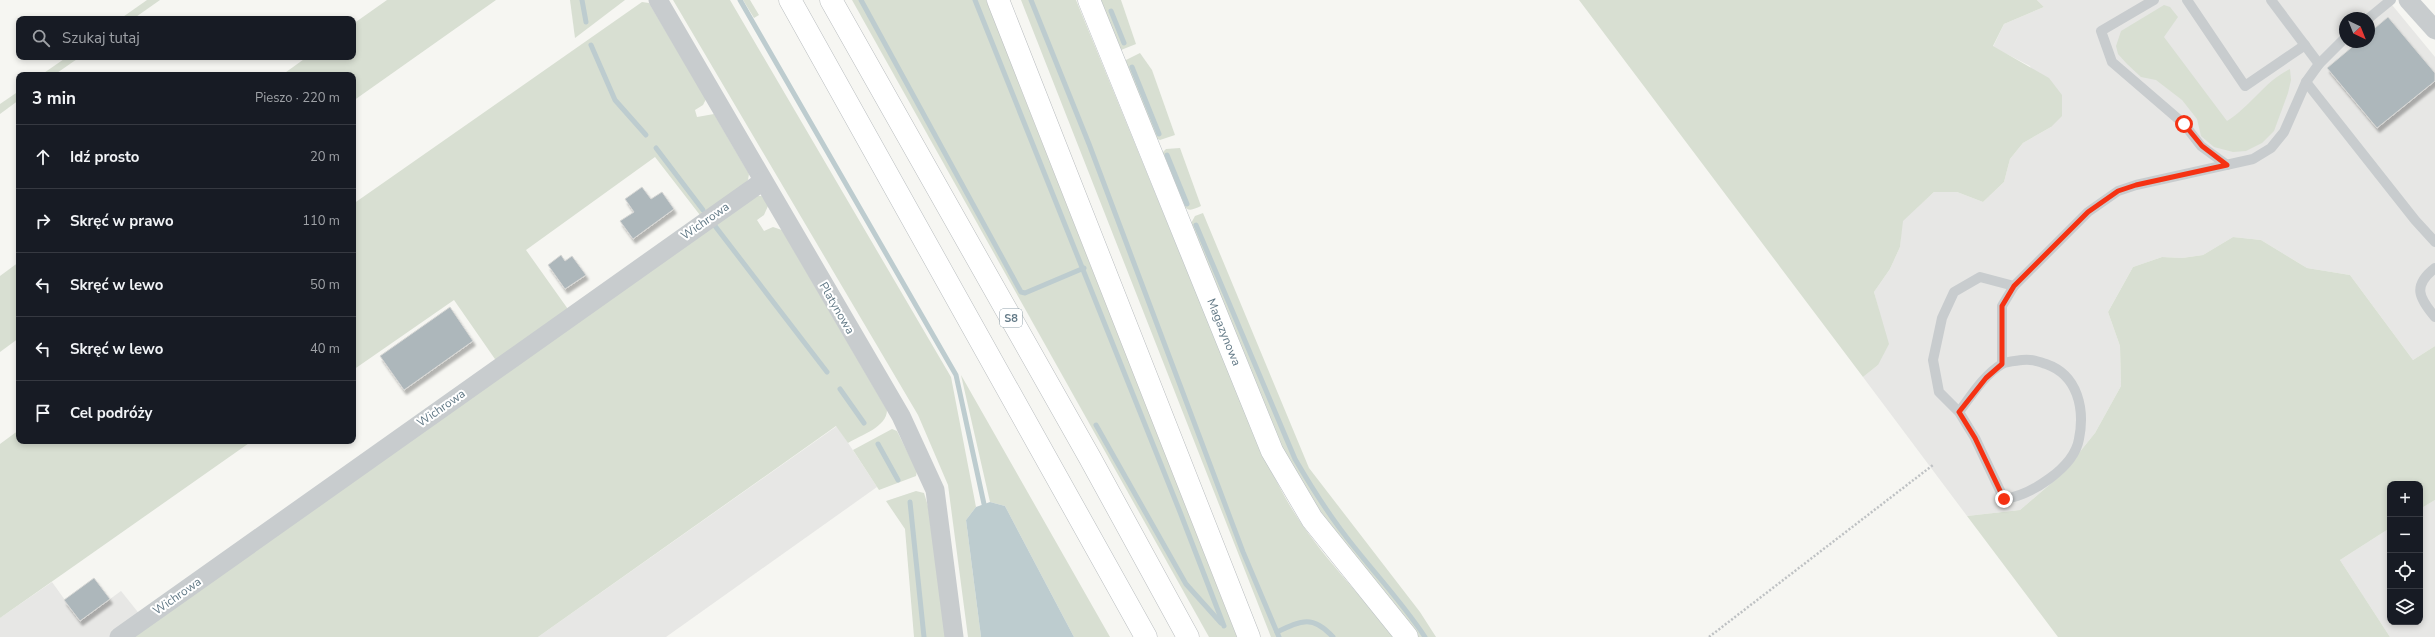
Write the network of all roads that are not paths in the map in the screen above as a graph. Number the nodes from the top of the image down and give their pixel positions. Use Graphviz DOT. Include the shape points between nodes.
graph roads {
  1 [pos="658,0"];
  2 [pos="790,0"];
  3 [pos="831,0"];
  4 [pos="998,0"];
  5 [pos="1089,0"];
  6 [pos="2154,0"];
  7 [pos="2187,0"];
  8 [pos="2271,0"];
  9 [pos="2391,0"];
  10 [pos="2410,1"];
  11 [pos="2375,13"];
  12 [pos="2435,30"];
  13 [pos="2339,44"];
  14 [pos="2305,46"];
  15 [pos="2319,64"];
  16 [pos="2306,82"];
  17 [pos="2227,165"];
  18 [pos="763,181"];
  19 [pos="2435,242"];
  20 [pos="2435,268"];
  21 [pos="2014,286"];
  22 [pos="2435,317"];
  23 [pos="2002,364"];
  24 [pos="1959,412"];
  25 [pos="119,637"];
  26 [pos="954,637"];
  27 [pos="1146,637"];
  28 [pos="1188,637"];
  29 [pos="1249,637"];
  30 [pos="1407,637"];
  1 -- 18 [label="street, Platynowa"];
  2 -- 27 [label="main road"];
  3 -- 28 [label="main road, S8" via="1090,458"];
  4 -- 29 [label="main road"];
  5 -- 30 [label="main road, Magazynowa" via="1272,451 1312,519"];
  6 -- 17 [label="lane" via="2101,31 2112,62 2184,124 2202,146"];
  7 -- 14 [label="lane" via="2245,86"];
  8 -- 14 [label="lane"];
  9 -- 11 [label="lane"];
  10 -- 12 [label="street"];
  13 -- 15 [label="lane"];
  14 -- 15 [label="lane"];
  15 -- 16 [label="lane"];
  16 -- 17 [label="lane" via="2284,132 2271,148 2253,159"];
  16 -- 19 [label="lane"];
  17 -- 21 [label="lane" via="2118,191 2088,212"];
  18 -- 25 [label="street, Wichrowa"];
  18 -- 26 [label="street, Platynowa" via="897,410 921,456 935,490"];
  20 -- 22 [label="lane" via="2428,273 2420,286 2420,296"];
  21 -- 23 [label="lane" via="2002,306"];
  21 -- 24 [label="lane" via="1980,277 1954,292 1942,318 1933,360 1940,392"];
  23 -- 24 [label="lane" via="1986,378"];
  23 -- 24 [label="lane" via="2032,359 2066,374 2077,391 2081,406 2079,440 2070,459 2035,488 2017,497 2004,499 1975,438"];
}
